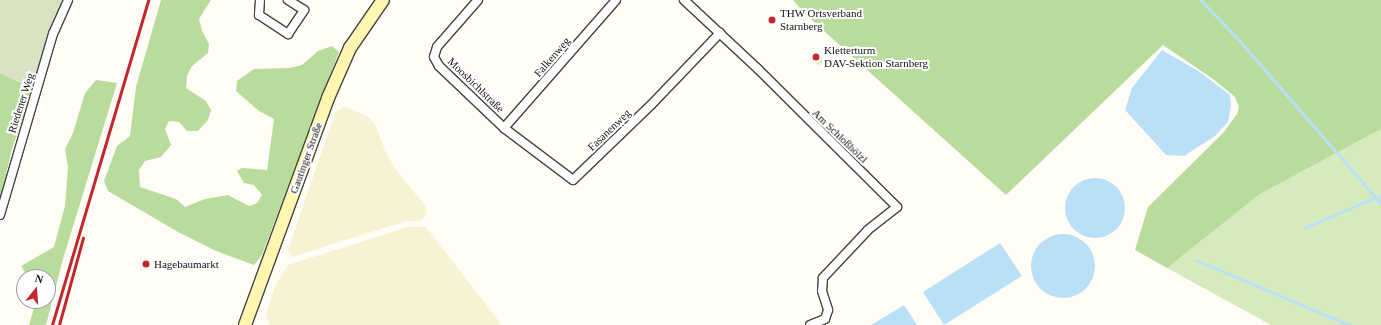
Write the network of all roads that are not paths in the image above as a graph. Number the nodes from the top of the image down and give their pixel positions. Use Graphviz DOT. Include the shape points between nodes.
graph roads {
  1 [pos="68,0"];
  2 [pos="260,0"];
  3 [pos="288,0"];
  4 [pos="383,0"];
  5 [pos="478,0"];
  6 [pos="616,0"];
  7 [pos="684,0"];
  8 [pos="720,33"];
  9 [pos="504,128"];
  10 [pos="0,215"];
  11 [pos="245,325"];
  12 [pos="810,325"];
  1 -- 10 [label="street, Riedener Weg" via="52,34"];
  2 -- 3 [label="street" via="259,15 288,34 304,10"];
  4 -- 11 [label="main road, Gautinger Straße" via="350,48 328,98"];
  5 -- 9 [label="street, Moosbichlstraße" via="437,47 434,57 439,66"];
  6 -- 9 [label="street, Falkenweg"];
  7 -- 8 [label="street, Am Schloßhölzl"];
  8 -- 9 [label="street, Fasanenweg" via="651,105 573,180"];
  8 -- 12 [label="street, Am Schloßhölzl" via="897,207 868,230 823,278 822,291 828,310 825,319"];
}
